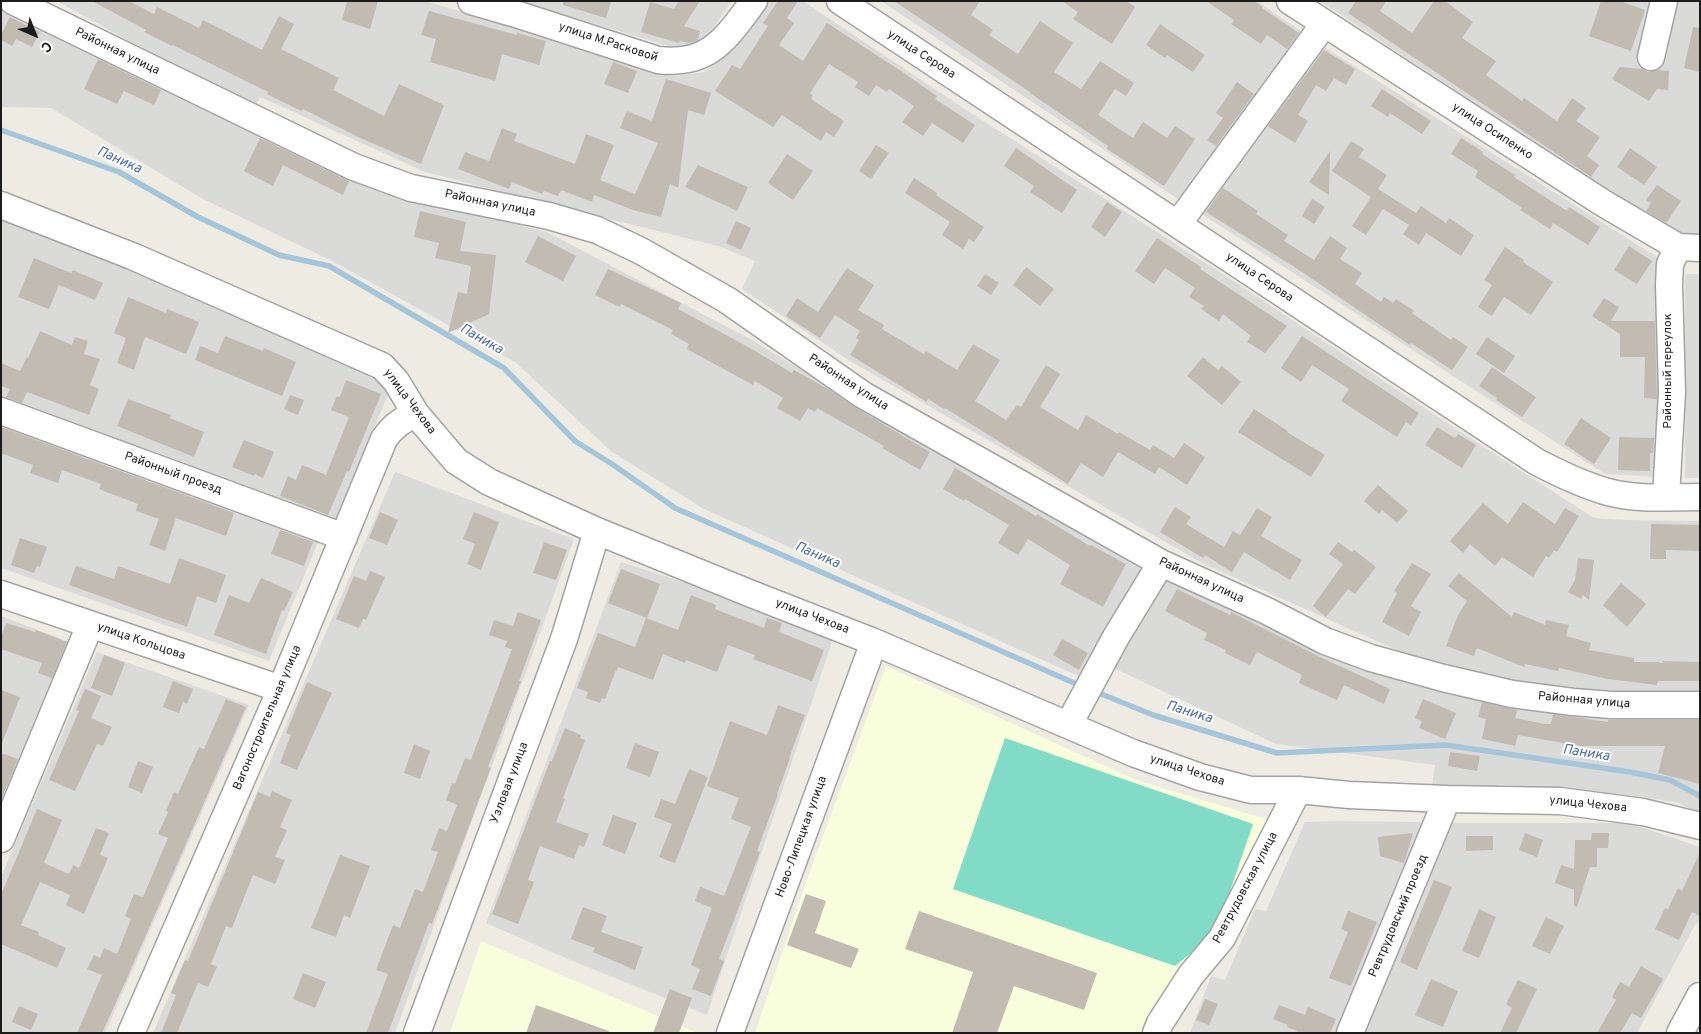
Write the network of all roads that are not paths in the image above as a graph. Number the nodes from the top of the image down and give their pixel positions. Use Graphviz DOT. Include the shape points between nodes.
graph roads {
  1 [pos="13,1"];
  2 [pos="471,1"];
  3 [pos="754,1"];
  4 [pos="840,1"];
  5 [pos="1290,1"];
  6 [pos="1664,1"];
  7 [pos="1324,24"];
  8 [pos="1651,57"];
  9 [pos="1,205"];
  10 [pos="1178,224"];
  11 [pos="1689,248"];
  12 [pos="1,411"];
  13 [pos="416,414"];
  14 [pos="1666,497"];
  15 [pos="1700,497"];
  16 [pos="598,531"];
  17 [pos="344,537"];
  18 [pos="1161,563"];
  19 [pos="1,594"];
  20 [pos="90,625"];
  21 [pos="874,642"];
  22 [pos="281,689"];
  23 [pos="1700,705"];
  24 [pos="1069,724"];
  25 [pos="1298,790"];
  26 [pos="9,798"];
  27 [pos="1448,799"];
  28 [pos="1700,826"];
  29 [pos="1,839"];
  30 [pos="1700,996"];
  31 [pos="131,1033"];
  32 [pos="416,1033"];
  33 [pos="730,1033"];
  34 [pos="1156,1033"];
  35 [pos="1350,1033"];
  36 [pos="1680,1033"];
  1 -- 18 [label="street, Районная улица" via="378,177 410,188 549,216 597,230 641,251 727,300 863,395"];
  2 -- 3 [label="street, улица М.Расковой" via="658,60 676,62 707,53 725,39"];
  4 -- 10 [label="street, улица Серова"];
  5 -- 7 [label="street, улица Осипенко"];
  6 -- 8 [label="street"];
  7 -- 10 [label="street"];
  7 -- 11 [label="street, улица Осипенко" via="1604,203"];
  9 -- 13 [label="street, улица Чехова" via="132,256 382,366 396,381"];
  10 -- 14 [label="street, улица Серова" via="1537,462 1609,492"];
  11 -- 14 [label="street, Районный переулок" via="1670,264 1672,392"];
  12 -- 17 [label="street, Районный проезд"];
  13 -- 16 [label="street, улица Чехова" via="456,461 488,482"];
  13 -- 17 [label="street, Вагоностроительная улица" via="400,421 384,438"];
  14 -- 15 [label="street, улица Серова"];
  16 -- 21 [label="street, улица Чехова"];
  16 -- 32 [label="street, Узловая улица" via="564,639"];
  17 -- 22 [label="street, Вагоностроительная улица"];
  18 -- 23 [label="street, Районная улица" via="1325,641 1443,678 1512,694 1573,702"];
  18 -- 24 [label="street"];
  19 -- 20 [label="street, улица Кольцова"];
  20 -- 22 [label="street, улица Кольцова"];
  20 -- 26 [label="street"];
  21 -- 24 [label="street, улица Чехова"];
  21 -- 33 [label="street, Ново-Липецкая улица"];
  22 -- 31 [label="street, Вагоностроительная улица"];
  24 -- 25 [label="street, улица Чехова" via="1133,753 1200,777 1251,790"];
  25 -- 27 [label="street, улица Чехова"];
  25 -- 34 [label="street, Ревтрудовская улица" via="1222,938 1191,974"];
  26 -- 29 [label="street"];
  27 -- 28 [label="street, улица Чехова" via="1560,801 1643,812"];
  27 -- 35 [label="street, Ревтрудовский проезд"];
  30 -- 36 [label="street"];
}
